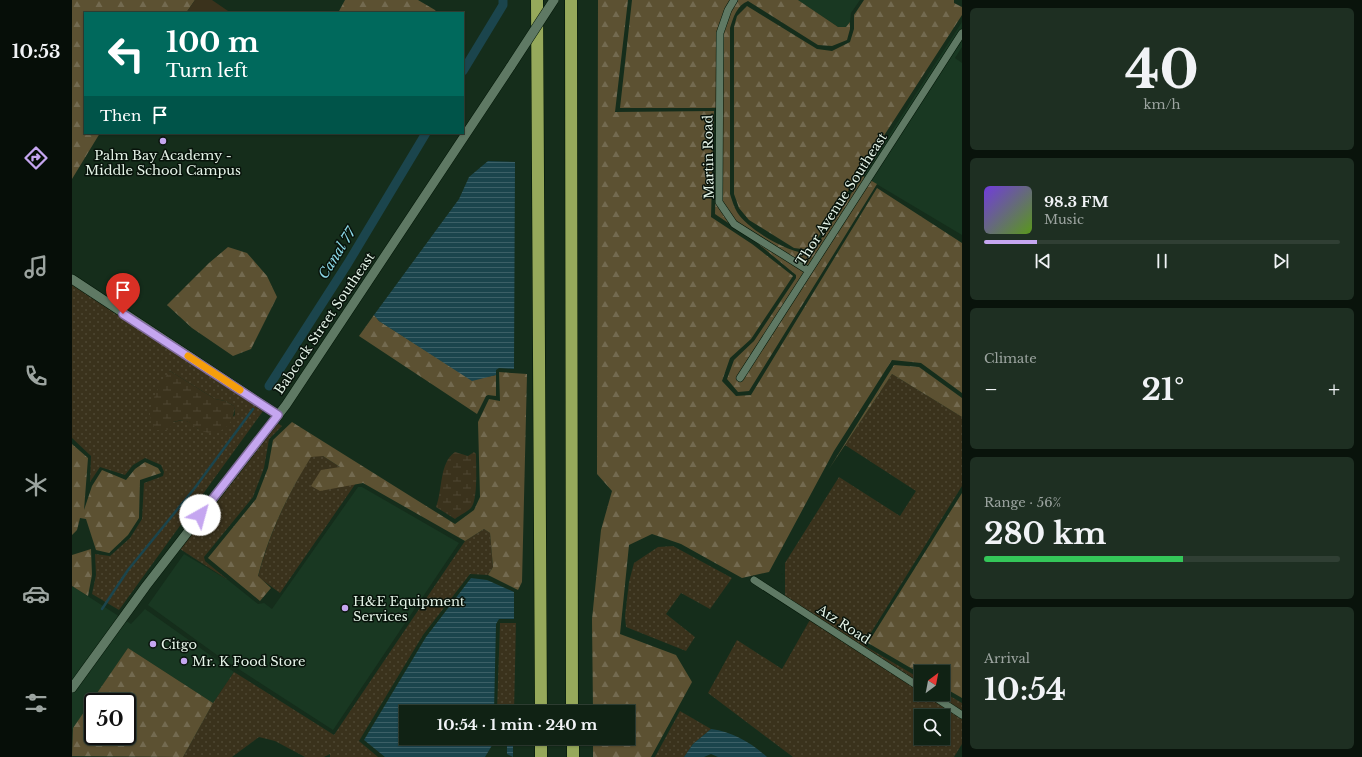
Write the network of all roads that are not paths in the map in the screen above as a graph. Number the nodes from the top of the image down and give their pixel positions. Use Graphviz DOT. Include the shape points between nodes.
graph roads {
  1 [pos="536,0"];
  2 [pos="554,0"];
  3 [pos="571,0"];
  4 [pos="734,0"];
  5 [pos="962,33"];
  6 [pos="809,271"];
  7 [pos="72,279"];
  8 [pos="740,378"];
  9 [pos="278,415"];
  10 [pos="754,580"];
  11 [pos="914,683"];
  12 [pos="72,688"];
  13 [pos="941,701"];
  14 [pos="541,705"];
  15 [pos="572,705"];
  16 [pos="962,714"];
  17 [pos="541,745"];
  18 [pos="573,745"];
  19 [pos="541,757"];
  20 [pos="573,757"];
  1 -- 14 [label="highway"];
  2 -- 9 [label="main road, Babcock Street Southeast, bridge"];
  3 -- 15 [label="highway"];
  4 -- 6 [label="street, Martin Road" via="720,33 719,202 734,224"];
  5 -- 6 [label="street, Thor Avenue Southeast"];
  6 -- 8 [label="street, Thor Avenue Southeast"];
  7 -- 9 [label="main road"];
  9 -- 12 [label="main road, Babcock Street Southeast" via="141,592"];
  10 -- 11 [label="street, Atz Road"];
  13 -- 16 [label="street"];
  17 -- 19 [label="highway"];
  18 -- 20 [label="highway"];
}
